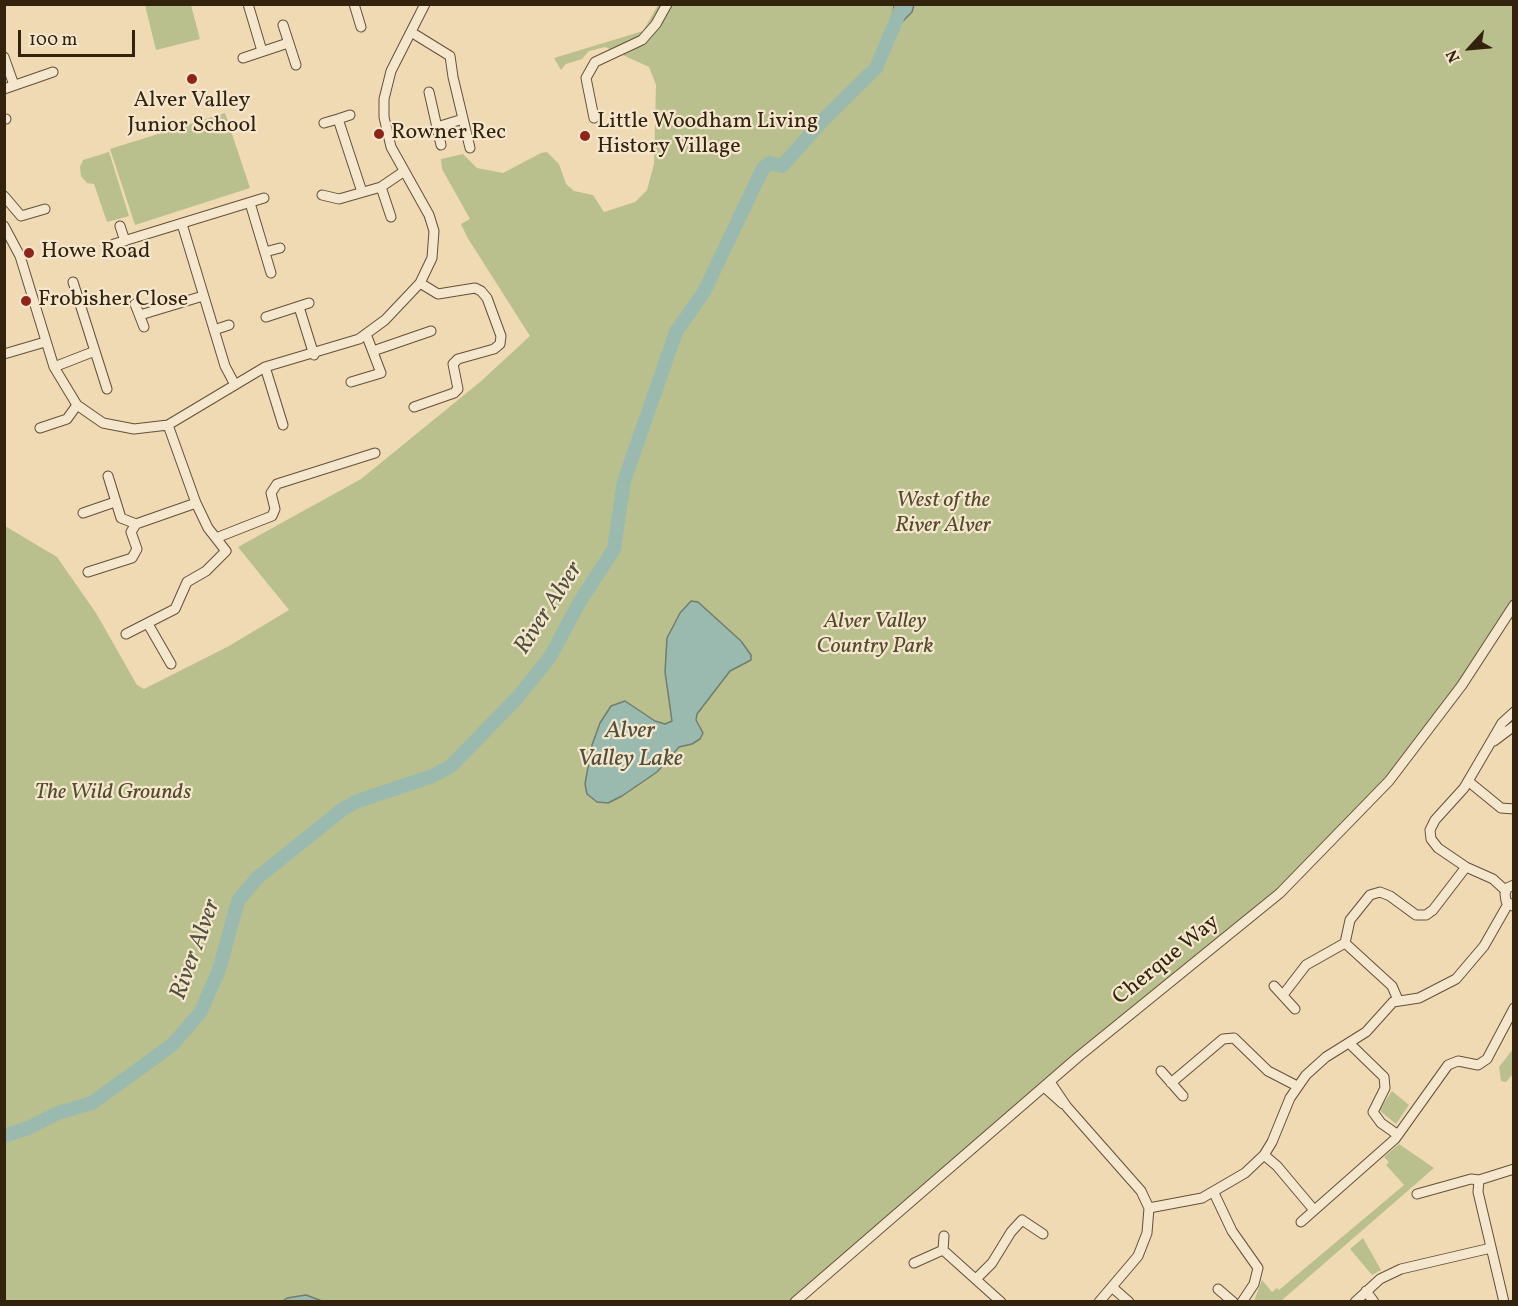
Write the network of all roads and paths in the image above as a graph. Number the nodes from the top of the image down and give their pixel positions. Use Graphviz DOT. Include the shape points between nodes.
graph roads {
  1 [pos="248,4"];
  2 [pos="354,4"];
  3 [pos="425,4"];
  4 [pos="667,4"];
  5 [pos="283,25"];
  6 [pos="361,27"];
  7 [pos="411,32"];
  8 [pos="288,43"];
  9 [pos="262,51"];
  10 [pos="4,57"];
  11 [pos="243,58"];
  12 [pos="296,65"];
  13 [pos="53,72"];
  14 [pos="14,85"];
  15 [pos="4,89"];
  16 [pos="429,92"];
  17 [pos="351,115"];
  18 [pos="594,118"];
  19 [pos="338,119"];
  20 [pos="463,119"];
  21 [pos="324,123"];
  22 [pos="437,126"];
  23 [pos="441,145"];
  24 [pos="470,147"];
  25 [pos="403,172"];
  26 [pos="381,187"];
  27 [pos="362,192"];
  28 [pos="322,195"];
  29 [pos="4,196"];
  30 [pos="264,198"];
  31 [pos="249,203"];
  32 [pos="45,209"];
  33 [pos="391,217"];
  34 [pos="182,224"];
  35 [pos="4,226"];
  36 [pos="120,226"];
  37 [pos="125,241"];
  38 [pos="114,244"];
  39 [pos="280,248"];
  40 [pos="265,252"];
  41 [pos="271,273"];
  42 [pos="73,282"];
  43 [pos="420,283"];
  44 [pos="203,296"];
  45 [pos="309,303"];
  46 [pos="135,304"];
  47 [pos="299,307"];
  48 [pos="140,315"];
  49 [pos="266,317"];
  50 [pos="229,325"];
  51 [pos="144,327"];
  52 [pos="214,330"];
  53 [pos="431,331"];
  54 [pos="366,334"];
  55 [pos="45,342"];
  56 [pos="95,351"];
  57 [pos="373,351"];
  58 [pos="4,354"];
  59 [pos="314,355"];
  60 [pos="54,367"];
  61 [pos="265,367"];
  62 [pos="351,382"];
  63 [pos="234,383"];
  64 [pos="106,389"];
  65 [pos="77,405"];
  66 [pos="414,407"];
  67 [pos="168,425"];
  68 [pos="283,425"];
  69 [pos="40,428"];
  70 [pos="375,453"];
  71 [pos="108,476"];
  72 [pos="115,502"];
  73 [pos="196,503"];
  74 [pos="82,513"];
  75 [pos="136,524"];
  76 [pos="216,538"];
  77 [pos="88,572"];
  78 [pos="1514,605"];
  79 [pos="148,624"];
  80 [pos="126,634"];
  81 [pos="171,664"];
  82 [pos="1514,712"];
  83 [pos="1514,726"];
  84 [pos="1494,741"];
  85 [pos="1468,781"];
  86 [pos="1514,808"];
  87 [pos="1466,867"];
  88 [pos="1509,887"];
  89 [pos="1511,905"];
  90 [pos="1345,943"];
  91 [pos="1274,986"];
  92 [pos="1283,995"];
  93 [pos="1398,1000"];
  94 [pos="1514,1008"];
  95 [pos="1295,1010"];
  96 [pos="1235,1026"];
  97 [pos="1233,1038"];
  98 [pos="1349,1043"];
  99 [pos="1161,1071"];
  100 [pos="1171,1083"];
  101 [pos="1047,1084"];
  102 [pos="1297,1086"];
  103 [pos="1183,1096"];
  104 [pos="1398,1135"];
  105 [pos="1264,1155"];
  106 [pos="1514,1169"];
  107 [pos="1479,1180"];
  108 [pos="1214,1193"];
  109 [pos="1417,1194"];
  110 [pos="1149,1208"];
  111 [pos="1020,1210"];
  112 [pos="1314,1210"];
  113 [pos="1022,1220"];
  114 [pos="1301,1222"];
  115 [pos="1043,1234"];
  116 [pos="944,1236"];
  117 [pos="1491,1248"];
  118 [pos="943,1250"];
  119 [pos="914,1263"];
  120 [pos="976,1279"];
  121 [pos="1113,1288"];
  122 [pos="1218,1289"];
  123 [pos="1366,1291"];
  124 [pos="795,1302"];
  125 [pos="1001,1302"];
  126 [pos="1099,1302"];
  127 [pos="1129,1302"];
  128 [pos="1233,1302"];
  129 [pos="1242,1302"];
  130 [pos="1355,1302"];
  131 [pos="1374,1302"];
  132 [pos="1504,1302"];
  1 -- 9 [label="street"];
  2 -- 6 [label="street"];
  3 -- 7 [label="street"];
  4 -- 18 [label="street" via="657,24 642,40 595,62 586,78"];
  5 -- 8 [label="street"];
  7 -- 20 [label="street" via="450,56"];
  7 -- 25 [label="street" via="391,70 384,99 386,131"];
  8 -- 9 [label="street"];
  8 -- 12 [label="street"];
  9 -- 11 [label="street"];
  10 -- 14 [label="street"];
  13 -- 14 [label="street"];
  14 -- 15 [label="street"];
  16 -- 22 [label="street"];
  17 -- 19 [label="street"];
  19 -- 21 [label="street"];
  19 -- 27 [label="street"];
  20 -- 22 [label="street"];
  20 -- 24 [label="street"];
  22 -- 23 [label="street"];
  25 -- 26 [label="street"];
  25 -- 43 [label="street" via="422,200 434,231 432,258"];
  26 -- 27 [label="street"];
  26 -- 33 [label="street"];
  27 -- 28 [label="street" via="339,199"];
  29 -- 32 [label="street" via="21,216"];
  30 -- 31 [label="street"];
  31 -- 34 [label="street"];
  31 -- 40 [label="street"];
  34 -- 37 [label="street"];
  34 -- 44 [label="street"];
  35 -- 55 [label="street" via="20,256"];
  36 -- 37 [label="street"];
  37 -- 38 [label="street"];
  39 -- 40 [label="street"];
  40 -- 41 [label="street"];
  42 -- 56 [label="street"];
  43 -- 54 [label="street"];
  43 -- 66 [label="street" via="438,294 475,288 481,291 501,336 500,344 453,364 458,389"];
  44 -- 48 [label="street"];
  44 -- 52 [label="street"];
  45 -- 47 [label="street"];
  46 -- 48 [label="street"];
  47 -- 49 [label="street"];
  47 -- 59 [label="street"];
  48 -- 51 [label="street"];
  50 -- 52 [label="street"];
  52 -- 63 [label="street"];
  53 -- 57 [label="street"];
  54 -- 57 [label="street"];
  54 -- 59 [label="street"];
  55 -- 58 [label="street"];
  55 -- 60 [label="street"];
  56 -- 60 [label="street"];
  56 -- 64 [label="street"];
  57 -- 62 [label="street" via="381,374"];
  59 -- 61 [label="street"];
  60 -- 65 [label="street"];
  61 -- 63 [label="street"];
  61 -- 68 [label="street"];
  63 -- 67 [label="street"];
  65 -- 67 [label="street" via="103,423 120,428"];
  65 -- 69 [label="street" via="67,418"];
  67 -- 73 [label="street"];
  70 -- 76 [label="street" via="277,484 270,493 275,509 272,516"];
  71 -- 72 [label="street"];
  72 -- 74 [label="street"];
  72 -- 75 [label="street" via="121,518"];
  73 -- 75 [label="street"];
  73 -- 76 [label="street"];
  75 -- 77 [label="street" via="131,532 137,549 132,558"];
  76 -- 79 [label="street" via="226,551 206,571 187,582 175,609"];
  78 -- 101 [label="street, Cherque Way" via="1427,733 1332,843 1242,926"];
  79 -- 80 [label="street"];
  79 -- 81 [label="street"];
  82 -- 84 [label="street" via="1502,723"];
  83 -- 84 [label="street"];
  84 -- 85 [label="street"];
  85 -- 86 [label="street" via="1501,808"];
  85 -- 87 [label="street" via="1430,830 1438,848"];
  87 -- 88 [label="street"];
  87 -- 90 [label="street" via="1426,915 1416,915 1385,893 1370,895 1347,926"];
  88 -- 89 [label="street"];
  89 -- 93 [label="street" via="1456,979 1419,998"];
  90 -- 92 [label="street" via="1306,965"];
  90 -- 93 [label="street" via="1392,986"];
  91 -- 92 [label="street"];
  92 -- 95 [label="street"];
  93 -- 98 [label="street"];
  94 -- 104 [label="street" via="1487,1059 1474,1066 1451,1063"];
  96 -- 97 [label="street"];
  97 -- 100 [label="street" via="1223,1039"];
  97 -- 102 [label="street" via="1268,1071"];
  98 -- 102 [label="street" via="1316,1065"];
  98 -- 104 [label="street" via="1384,1077 1385,1088 1373,1112"];
  99 -- 100 [label="street"];
  100 -- 103 [label="street"];
  101 -- 110 [label="street" via="1141,1191"];
  101 -- 124 [label="street, Cherque Way"];
  102 -- 105 [label="street"];
  104 -- 112 [label="street"];
  105 -- 108 [label="street"];
  105 -- 112 [label="street"];
  106 -- 107 [label="street"];
  107 -- 109 [label="street"];
  107 -- 117 [label="street" via="1478,1192"];
  108 -- 110 [label="street" via="1186,1203"];
  108 -- 129 [label="street" via="1232,1231 1258,1268 1254,1284"];
  110 -- 121 [label="street" via="1143,1246"];
  111 -- 113 [label="street"];
  112 -- 114 [label="street"];
  113 -- 115 [label="street"];
  113 -- 120 [label="street"];
  116 -- 118 [label="street"];
  117 -- 123 [label="street" via="1401,1269"];
  117 -- 132 [label="street"];
  118 -- 119 [label="street"];
  118 -- 120 [label="street"];
  120 -- 125 [label="street"];
  121 -- 126 [label="street"];
  121 -- 127 [label="street"];
  122 -- 128 [label="street"];
  123 -- 130 [label="street"];
  123 -- 131 [label="street"];
}
